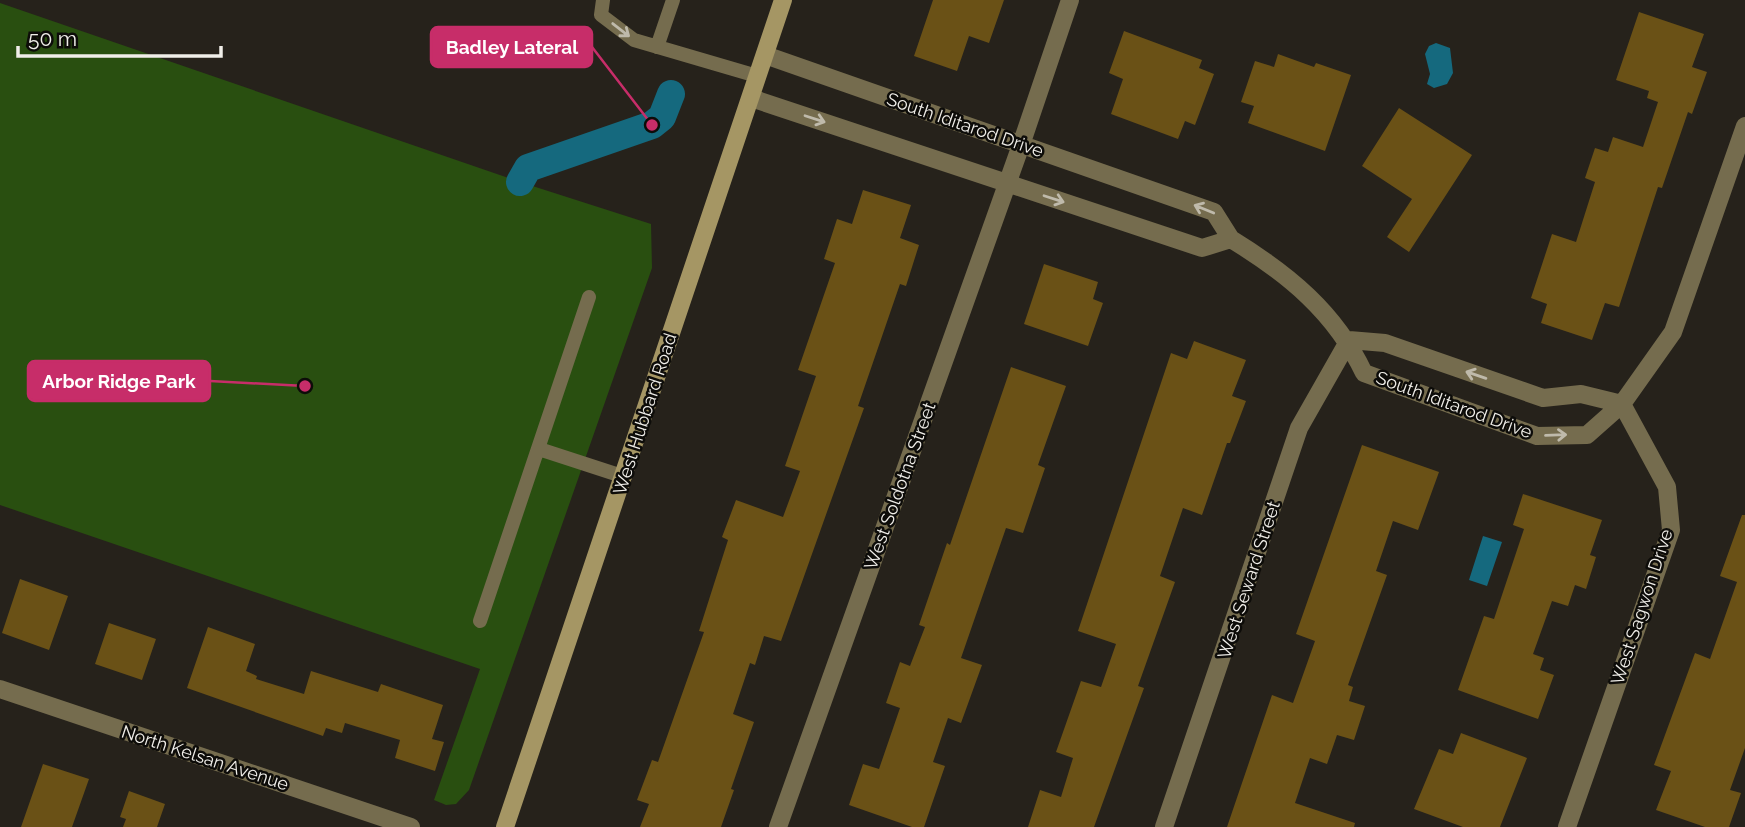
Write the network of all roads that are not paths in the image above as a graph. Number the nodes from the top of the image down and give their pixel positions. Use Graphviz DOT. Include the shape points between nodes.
graph roads {
  1 [pos="603,0"];
  2 [pos="673,0"];
  3 [pos="783,0"];
  4 [pos="1070,0"];
  5 [pos="657,47"];
  6 [pos="765,55"];
  7 [pos="757,76"];
  8 [pos="751,98"];
  9 [pos="1745,126"];
  10 [pos="1021,145"];
  11 [pos="1008,183"];
  12 [pos="1231,239"];
  13 [pos="589,298"];
  14 [pos="1349,340"];
  15 [pos="1622,404"];
  16 [pos="539,449"];
  17 [pos="625,477"];
  18 [pos="480,621"];
  19 [pos="0,689"];
  20 [pos="411,827"];
  21 [pos="505,827"];
  22 [pos="778,827"];
  23 [pos="1164,827"];
  24 [pos="1567,827"];
  1 -- 5 [label="lane, one-way" via="601,15 634,40"];
  2 -- 5 [label="lane"];
  3 -- 6 [label="street, West Hubbard Road"];
  4 -- 10 [label="street, West Soldotna Street"];
  5 -- 7 [label="lane"];
  6 -- 7 [label="street, West Hubbard Road"];
  6 -- 10 [label="street, South Iditarod Drive"];
  7 -- 8 [label="street, West Hubbard Road"];
  8 -- 11 [label="street, one-way"];
  8 -- 17 [label="street, West Hubbard Road"];
  9 -- 15 [label="street" via="1673,332"];
  10 -- 11 [label="street, West Soldotna Street"];
  12 -- 10 [label="street, South Iditarod Drive, one-way" via="1214,212"];
  11 -- 12 [label="street, one-way" via="1202,248"];
  11 -- 22 [label="street, West Soldotna Street"];
  12 -- 14 [label="street, South Iditarod Drive" via="1297,284"];
  13 -- 16 [label="lane"];
  15 -- 14 [label="street, South Iditarod Drive, one-way" via="1581,394 1543,398 1385,343"];
  14 -- 15 [label="street, South Iditarod Drive, one-way" via="1364,373 1537,436 1587,435"];
  14 -- 23 [label="street, West Seward Street" via="1299,428"];
  15 -- 24 [label="street, West Sagwon Drive" via="1667,487 1671,530"];
  16 -- 17 [label="lane"];
  16 -- 18 [label="lane"];
  17 -- 21 [label="street, West Hubbard Road"];
  19 -- 20 [label="street, North Kelsan Avenue"];
}
